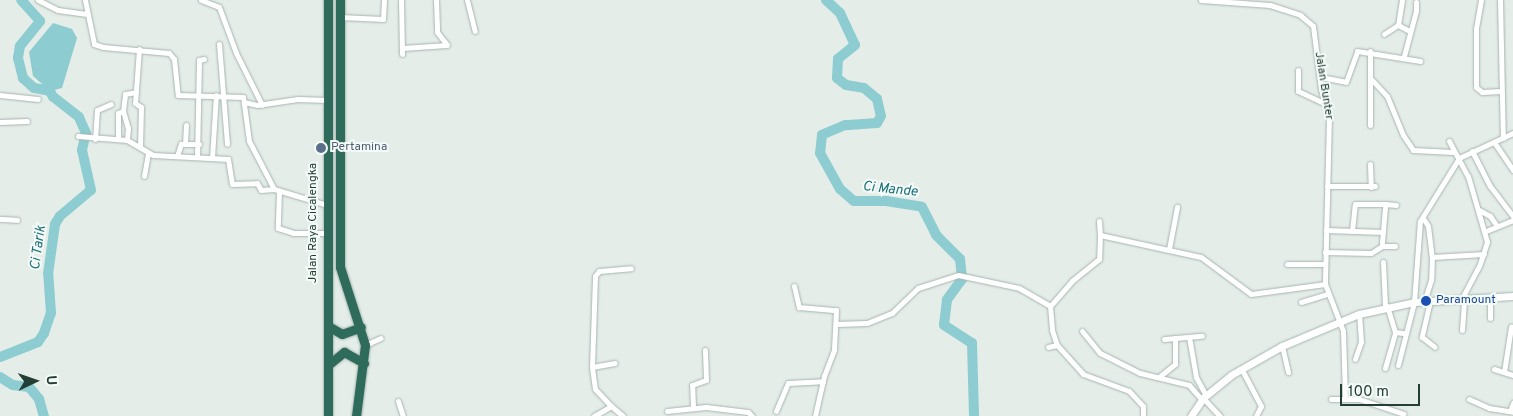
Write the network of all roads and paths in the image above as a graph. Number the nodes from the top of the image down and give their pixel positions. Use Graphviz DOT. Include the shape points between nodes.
graph roads {
  1 [pos="38,0"];
  2 [pos="85,0"];
  3 [pos="201,0"];
  4 [pos="328,0"];
  5 [pos="340,0"];
  6 [pos="384,0"];
  7 [pos="401,0"];
  8 [pos="436,0"];
  9 [pos="467,0"];
  10 [pos="1201,0"];
  11 [pos="1402,0"];
  12 [pos="1481,0"];
  13 [pos="1500,0"];
  14 [pos="1416,2"];
  15 [pos="87,14"];
  16 [pos="340,17"];
  17 [pos="1398,25"];
  18 [pos="475,31"];
  19 [pos="1410,31"];
  20 [pos="1384,34"];
  21 [pos="219,44"];
  22 [pos="402,48"];
  23 [pos="139,49"];
  24 [pos="1370,51"];
  25 [pos="402,54"];
  26 [pos="1404,56"];
  27 [pos="204,59"];
  28 [pos="1420,61"];
  29 [pos="1298,70"];
  30 [pos="1321,77"];
  31 [pos="1372,80"];
  32 [pos="1501,91"];
  33 [pos="136,92"];
  34 [pos="0,95"];
  35 [pos="200,95"];
  36 [pos="220,95"];
  37 [pos="38,99"];
  38 [pos="328,100"];
  39 [pos="244,102"];
  40 [pos="1324,103"];
  41 [pos="111,104"];
  42 [pos="262,104"];
  43 [pos="123,111"];
  44 [pos="27,121"];
  45 [pos="0,122"];
  46 [pos="186,125"];
  47 [pos="1370,126"];
  48 [pos="1513,133"];
  49 [pos="83,136"];
  50 [pos="118,138"];
  51 [pos="1503,138"];
  52 [pos="95,139"];
  53 [pos="127,140"];
  54 [pos="1450,141"];
  55 [pos="1494,142"];
  56 [pos="186,144"];
  57 [pos="199,144"];
  58 [pos="227,144"];
  59 [pos="140,147"];
  60 [pos="1472,150"];
  61 [pos="1453,152"];
  62 [pos="148,153"];
  63 [pos="177,156"];
  64 [pos="198,157"];
  65 [pos="212,158"];
  66 [pos="1459,158"];
  67 [pos="1370,164"];
  68 [pos="1513,170"];
  69 [pos="144,176"];
  70 [pos="1327,186"];
  71 [pos="276,190"];
  72 [pos="1385,204"];
  73 [pos="327,205"];
  74 [pos="1396,205"];
  75 [pos="1178,207"];
  76 [pos="1479,210"];
  77 [pos="1513,216"];
  78 [pos="1422,218"];
  79 [pos="0,219"];
  80 [pos="17,220"];
  81 [pos="1513,220"];
  82 [pos="1099,221"];
  83 [pos="1497,226"];
  84 [pos="1326,230"];
  85 [pos="1352,231"];
  86 [pos="1486,231"];
  87 [pos="1383,232"];
  88 [pos="327,233"];
  89 [pos="1100,235"];
  90 [pos="1382,246"];
  91 [pos="1395,246"];
  92 [pos="1169,249"];
  93 [pos="1325,252"];
  94 [pos="1484,254"];
  95 [pos="1432,257"];
  96 [pos="1383,262"];
  97 [pos="1287,264"];
  98 [pos="1324,264"];
  99 [pos="630,268"];
  100 [pos="1325,284"];
  101 [pos="794,286"];
  102 [pos="1328,294"];
  103 [pos="1513,296"];
  104 [pos="1490,298"];
  105 [pos="1462,300"];
  106 [pos="1427,301"];
  107 [pos="1301,302"];
  108 [pos="1414,302"];
  109 [pos="1050,306"];
  110 [pos="1386,306"];
  111 [pos="1359,314"];
  112 [pos="1490,318"];
  113 [pos="1341,322"];
  114 [pos="836,324"];
  115 [pos="328,326"];
  116 [pos="1511,327"];
  117 [pos="361,328"];
  118 [pos="1462,330"];
  119 [pos="1082,331"];
  120 [pos="1396,332"];
  121 [pos="1403,333"];
  122 [pos="1202,336"];
  123 [pos="1189,337"];
  124 [pos="381,338"];
  125 [pos="1164,338"];
  126 [pos="1175,338"];
  127 [pos="365,345"];
  128 [pos="1057,345"];
  129 [pos="1282,346"];
  130 [pos="1048,347"];
  131 [pos="1435,347"];
  132 [pos="705,350"];
  133 [pos="1355,359"];
  134 [pos="364,362"];
  135 [pos="615,363"];
  136 [pos="328,365"];
  137 [pos="1398,365"];
  138 [pos="592,367"];
  139 [pos="1385,368"];
  140 [pos="1494,369"];
  141 [pos="1242,370"];
  142 [pos="1288,372"];
  143 [pos="1504,372"];
  144 [pos="1513,375"];
  145 [pos="1159,377"];
  146 [pos="823,381"];
  147 [pos="1204,398"];
  148 [pos="1345,398"];
  149 [pos="1331,399"];
  150 [pos="1469,399"];
  151 [pos="398,402"];
  152 [pos="1513,403"];
  153 [pos="611,406"];
  154 [pos="694,408"];
  155 [pos="776,410"];
  156 [pos="667,411"];
  157 [pos="1511,411"];
  158 [pos="1404,414"];
  159 [pos="328,416"];
  160 [pos="356,416"];
  161 [pos="403,416"];
  162 [pos="594,416"];
  163 [pos="622,416"];
  164 [pos="752,416"];
  165 [pos="815,416"];
  166 [pos="1143,416"];
  167 [pos="1191,416"];
  168 [pos="1220,416"];
  169 [pos="1256,416"];
  1 -- 15 [label="street" via="58,10"];
  2 -- 15 [label="street"];
  3 -- 42 [label="street" via="219,7 236,53"];
  4 -- 38 [label="highway, Jalan Raya Cicalengka"];
  5 -- 16 [label="highway, Jalan Raya Cicalengka"];
  6 -- 16 [label="street" via="383,19"];
  7 -- 22 [label="street"];
  8 -- 22 [label="street" via="437,32 447,45"];
  9 -- 18 [label="street"];
  10 -- 30 [label="street, Jalan Bunter" via="1270,5 1306,18 1316,34"];
  11 -- 17 [label="street"];
  12 -- 32 [label="street" via="1476,28 1476,88 1482,92"];
  13 -- 32 [label="street"];
  14 -- 19 [label="street"];
  15 -- 23 [label="street" via="94,44"];
  16 -- 117 [label="highway, Jalan Raya Cicalengka" via="340,266"];
  17 -- 19 [label="street"];
  17 -- 20 [label="street"];
  19 -- 26 [label="street"];
  21 -- 36 [label="street"];
  22 -- 25 [label="street"];
  23 -- 33 [label="street"];
  23 -- 35 [label="street" via="172,55 177,94"];
  24 -- 26 [label="street"];
  24 -- 30 [label="street" via="1356,53 1344,83"];
  24 -- 31 [label="street"];
  26 -- 28 [label="street"];
  27 -- 35 [label="street" via="200,60"];
  29 -- 40 [label="street" via="1298,90"];
  30 -- 40 [label="street, Jalan Bunter"];
  31 -- 47 [label="street" via="1368,104"];
  31 -- 61 [label="street" via="1387,96 1403,135 1413,150"];
  32 -- 51 [label="street"];
  33 -- 43 [label="street" via="125,94"];
  33 -- 59 [label="street" via="135,103 141,107"];
  34 -- 37 [label="street"];
  35 -- 36 [label="street"];
  35 -- 57 [label="street"];
  36 -- 39 [label="street" via="242,96"];
  36 -- 58 [label="street"];
  36 -- 65 [label="street"];
  38 -- 42 [label="street" via="298,99"];
  38 -- 73 [label="highway, Jalan Raya Cicalengka"];
  39 -- 42 [label="street"];
  39 -- 71 [label="street" via="249,141"];
  40 -- 70 [label="street, Jalan Bunter" via="1329,117"];
  41 -- 52 [label="street" via="97,110"];
  43 -- 50 [label="street" via="118,113"];
  43 -- 53 [label="street" via="128,128"];
  44 -- 45 [label="street"];
  46 -- 56 [label="street"];
  48 -- 51 [label="street"];
  49 -- 52 [label="street"];
  50 -- 52 [label="street"];
  50 -- 53 [label="street"];
  51 -- 55 [label="street"];
  53 -- 59 [label="street"];
  54 -- 61 [label="street"];
  55 -- 60 [label="street"];
  55 -- 68 [label="street"];
  56 -- 57 [label="street"];
  56 -- 63 [label="street" via="181,145"];
  57 -- 64 [label="street"];
  59 -- 62 [label="street"];
  60 -- 66 [label="street"];
  60 -- 77 [label="street" via="1485,177"];
  61 -- 66 [label="street"];
  62 -- 63 [label="street"];
  62 -- 69 [label="street"];
  63 -- 64 [label="street"];
  64 -- 65 [label="street"];
  65 -- 71 [label="street" via="228,160 232,184 258,183 261,190"];
  66 -- 76 [label="street"];
  66 -- 78 [label="street"];
  67 -- 70 [label="street" via="1373,186"];
  70 -- 84 [label="street, Jalan Bunter"];
  71 -- 73 [label="street"];
  71 -- 88 [label="street" via="278,228 293,233"];
  72 -- 74 [label="street"];
  72 -- 85 [label="street" via="1355,204"];
  72 -- 87 [label="street"];
  73 -- 88 [label="highway, Jalan Raya Cicalengka"];
  75 -- 92 [label="street"];
  76 -- 83 [label="street" via="1490,216"];
  76 -- 86 [label="street"];
  78 -- 95 [label="street" via="1428,226"];
  78 -- 108 [label="street" via="1418,229"];
  79 -- 80 [label="street"];
  81 -- 83 [label="street"];
  82 -- 89 [label="street"];
  83 -- 86 [label="street"];
  84 -- 85 [label="street"];
  84 -- 93 [label="street, Jalan Bunter"];
  85 -- 87 [label="street"];
  86 -- 94 [label="street" via="1488,245"];
  87 -- 90 [label="street"];
  88 -- 115 [label="highway, Jalan Raya Cicalengka"];
  89 -- 92 [label="street"];
  89 -- 109 [label="street" via="1099,259 1072,281"];
  90 -- 91 [label="street"];
  90 -- 93 [label="street" via="1371,253"];
  92 -- 100 [label="street" via="1209,261 1251,294"];
  93 -- 98 [label="street, Jalan Bunter"];
  94 -- 95 [label="street"];
  94 -- 105 [label="street"];
  95 -- 106 [label="street"];
  96 -- 110 [label="street"];
  97 -- 98 [label="street"];
  98 -- 100 [label="street, Jalan Bunter"];
  99 -- 138 [label="street" via="596,272"];
  100 -- 102 [label="street, Jalan Bunter"];
  101 -- 114 [label="street" via="799,307 834,308"];
  102 -- 107 [label="street"];
  102 -- 113 [label="street, Jalan Bunter"];
  103 -- 104 [label="main road"];
  104 -- 105 [label="main road"];
  104 -- 112 [label="street"];
  105 -- 106 [label="main road"];
  105 -- 118 [label="street"];
  106 -- 108 [label="main road"];
  106 -- 131 [label="street" via="1422,336"];
  108 -- 110 [label="main road"];
  108 -- 137 [label="street"];
  109 -- 114 [label="street" via="1019,288 961,275 918,288 892,312 867,323"];
  109 -- 128 [label="street" via="1051,326"];
  110 -- 111 [label="main road"];
  110 -- 120 [label="street"];
  111 -- 113 [label="main road"];
  111 -- 133 [label="street" via="1361,342"];
  113 -- 129 [label="main road"];
  113 -- 148 [label="street, Jalan Bunter" via="1345,346"];
  114 -- 146 [label="street" via="833,358"];
  115 -- 117 [label="highway" via="342,334"];
  115 -- 136 [label="highway, Jalan Raya Cicalengka"];
  116 -- 143 [label="street"];
  117 -- 127 [label="highway, Jalan Raya Cicalengka"];
  119 -- 145 [label="street" via="1100,353 1140,373"];
  120 -- 121 [label="street"];
  120 -- 139 [label="street"];
  122 -- 123 [label="street"];
  123 -- 126 [label="street"];
  123 -- 147 [label="street" via="1196,377"];
  124 -- 127 [label="street"];
  125 -- 126 [label="street"];
  126 -- 145 [label="street" via="1175,364"];
  127 -- 134 [label="highway, Jalan Raya Cicalengka"];
  128 -- 130 [label="street"];
  128 -- 166 [label="street" via="1085,376 1129,391 1142,406"];
  129 -- 141 [label="main road"];
  129 -- 142 [label="street"];
  132 -- 154 [label="street" via="706,380 692,385"];
  134 -- 136 [label="highway" via="351,353 342,352"];
  134 -- 160 [label="highway, Jalan Raya Cicalengka"];
  135 -- 138 [label="street"];
  136 -- 159 [label="highway, Jalan Raya Cicalengka"];
  138 -- 153 [label="street" via="595,389"];
  140 -- 143 [label="street"];
  141 -- 147 [label="main road"];
  141 -- 169 [label="street" via="1261,406"];
  143 -- 144 [label="street"];
  145 -- 147 [label="street" via="1189,385"];
  146 -- 155 [label="street" via="788,383"];
  146 -- 165 [label="street"];
  147 -- 167 [label="main road"];
  147 -- 168 [label="street"];
  148 -- 149 [label="street"];
  148 -- 158 [label="street" via="1376,403"];
  150 -- 157 [label="street"];
  151 -- 161 [label="street"];
  152 -- 157 [label="street"];
  153 -- 162 [label="street"];
  153 -- 163 [label="street"];
  154 -- 156 [label="street"];
  154 -- 164 [label="street" via="751,412"];
}
